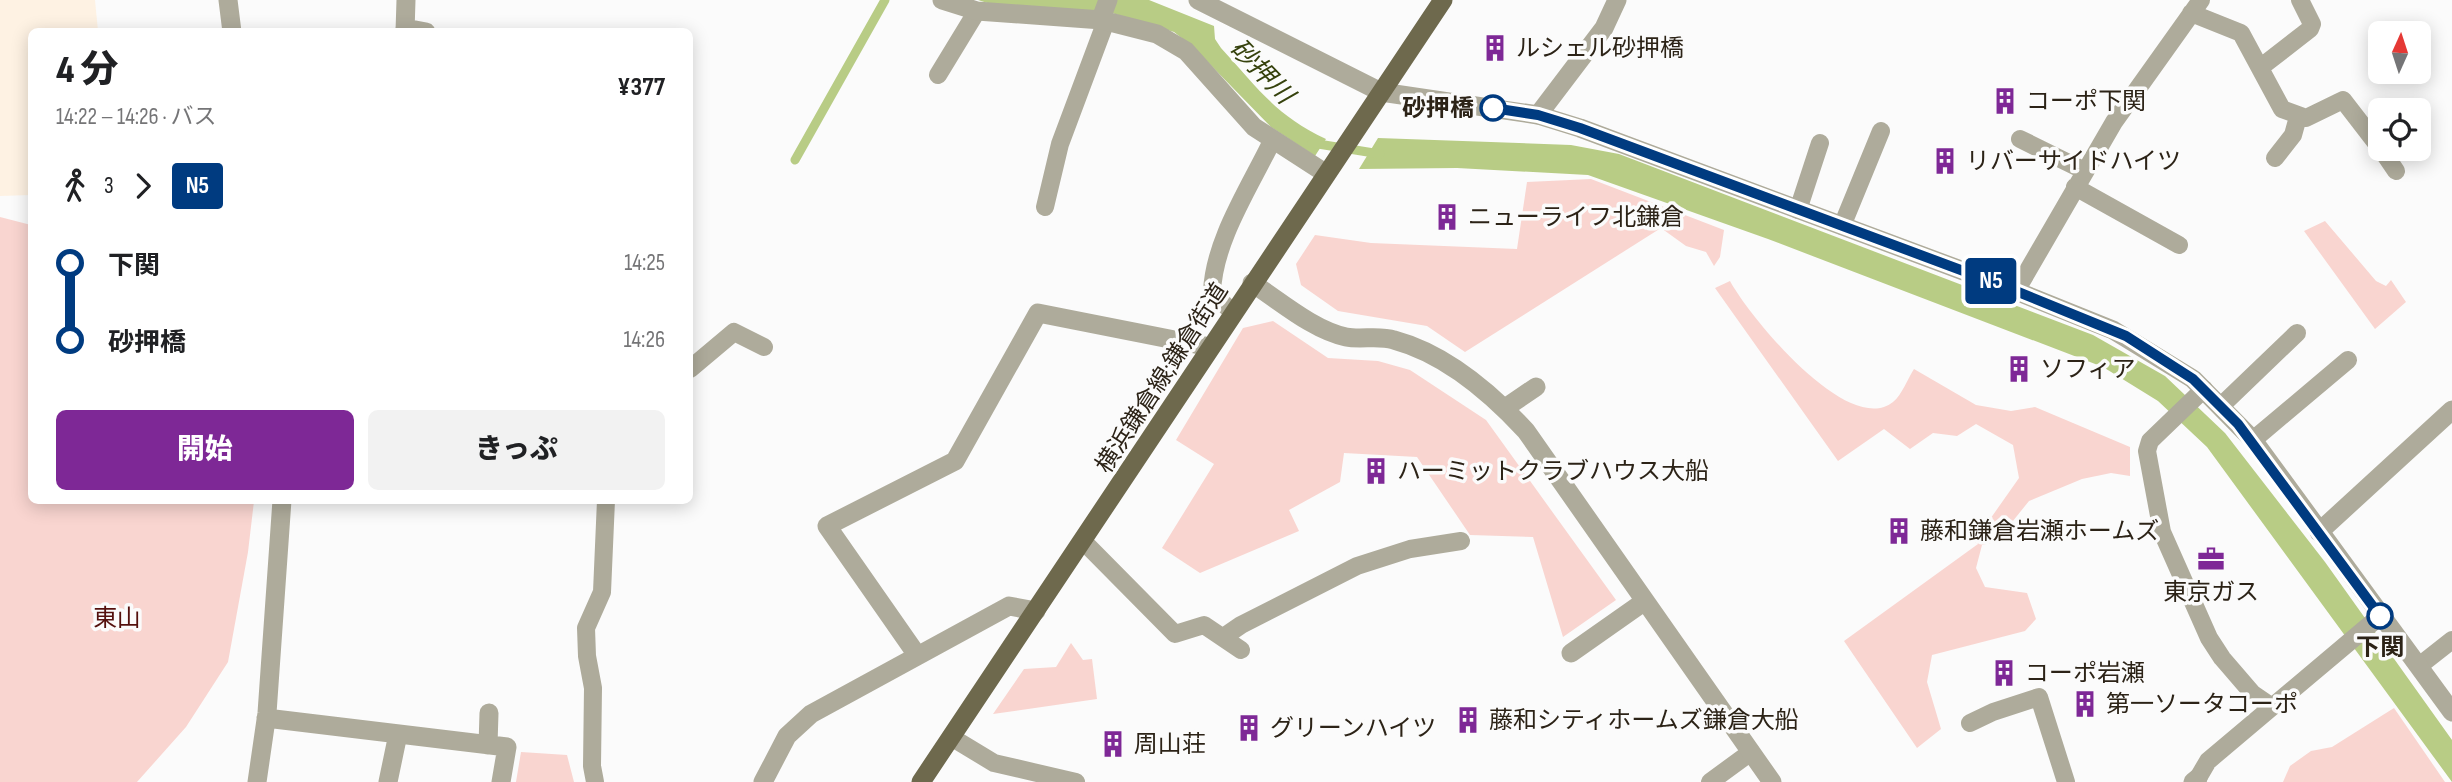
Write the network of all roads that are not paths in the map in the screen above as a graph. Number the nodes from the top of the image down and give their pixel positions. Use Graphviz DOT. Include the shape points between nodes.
graph roads {
  1 [pos="228,0"];
  2 [pos="406,0"];
  3 [pos="942,0"];
  4 [pos="1108,0"];
  5 [pos="1198,0"];
  6 [pos="1443,0"];
  7 [pos="1617,0"];
  8 [pos="2300,0"];
  9 [pos="2196,7"];
  10 [pos="977,11"];
  11 [pos="1104,20"];
  12 [pos="232,28"];
  13 [pos="405,28"];
  14 [pos="2261,67"];
  15 [pos="937,75"];
  16 [pos="1381,92"];
  17 [pos="1538,115"];
  18 [pos="2298,117"];
  19 [pos="1881,131"];
  20 [pos="2368,132"];
  21 [pos="1273,139"];
  22 [pos="2020,139"];
  23 [pos="1820,143"];
  24 [pos="2275,158"];
  25 [pos="2389,161"];
  26 [pos="1327,169"];
  27 [pos="2085,171"];
  28 [pos="2396,171"];
  29 [pos="2075,187"];
  30 [pos="1045,208"];
  31 [pos="1798,210"];
  32 [pos="1842,226"];
  33 [pos="2179,245"];
  34 [pos="1252,283"];
  35 [pos="2016,291"];
  36 [pos="1233,313"];
  37 [pos="2297,333"];
  38 [pos="764,347"];
  39 [pos="1210,347"];
  40 [pos="2348,360"];
  41 [pos="693,366"];
  42 [pos="1536,387"];
  43 [pos="2200,394"];
  44 [pos="2221,405"];
  45 [pos="1505,408"];
  46 [pos="2452,410"];
  47 [pos="2253,440"];
  48 [pos="282,504"];
  49 [pos="606,504"];
  50 [pos="2319,532"];
  51 [pos="1083,541"];
  52 [pos="1461,541"];
  53 [pos="1645,601"];
  54 [pos="1036,611"];
  55 [pos="2377,619"];
  56 [pos="1225,636"];
  57 [pos="2452,640"];
  58 [pos="1241,650"];
  59 [pos="1571,653"];
  60 [pos="917,656"];
  61 [pos="2419,666"];
  62 [pos="2272,707"];
  63 [pos="2452,712"];
  64 [pos="489,713"];
  65 [pos="266,718"];
  66 [pos="1970,723"];
  67 [pos="398,734"];
  68 [pos="951,737"];
  69 [pos="488,745"];
  70 [pos="1751,752"];
  71 [pos="2195,780"];
  72 [pos="257,782"];
  73 [pos="388,782"];
  74 [pos="501,782"];
  75 [pos="595,782"];
  76 [pos="762,782"];
  77 [pos="922,782"];
  78 [pos="1076,782"];
  79 [pos="1710,782"];
  80 [pos="1772,782"];
  81 [pos="2066,782"];
  1 -- 12 [label="street"];
  2 -- 13 [label="street"];
  3 -- 10 [label="street"];
  4 -- 11 [label="street"];
  5 -- 16 [label="street"];
  6 -- 16 [label="main road, 横浜鎌倉線;鎌倉街道"];
  7 -- 17 [label="street" via="1604,28"];
  8 -- 14 [label="lane" via="2312,24 2310,29"];
  9 -- 14 [label="lane" via="2241,33"];
  9 -- 27 [label="lane" via="2157,58"];
  10 -- 11 [label="street"];
  10 -- 15 [label="lane"];
  11 -- 21 [label="street" via="1157,34 1185,51 1254,127"];
  11 -- 30 [label="lane" via="1060,144"];
  14 -- 18 [label="lane" via="2282,109"];
  16 -- 17 [label="street"];
  16 -- 26 [label="main road, 横浜鎌倉線;鎌倉街道"];
  17 -- 31 [label="street"];
  18 -- 20 [label="lane" via="2306,118 2343,100"];
  18 -- 24 [label="lane" via="2293,135"];
  19 -- 32 [label="lane"];
  21 -- 26 [label="street"];
  21 -- 36 [label="lane" via="1221,249 1213,276 1212,292"];
  22 -- 27 [label="lane"];
  23 -- 31 [label="lane"];
  25 -- 28 [label="lane"];
  26 -- 34 [label="main road, 横浜鎌倉線;鎌倉街道"];
  27 -- 29 [label="lane"];
  29 -- 33 [label="lane"];
  29 -- 35 [label="lane"];
  31 -- 32 [label="street"];
  32 -- 35 [label="street"];
  34 -- 36 [label="main road, 横浜鎌倉線;鎌倉街道"];
  34 -- 45 [label="street" via="1319,326 1346,337 1394,340 1434,358"];
  35 -- 43 [label="street" via="2126,336"];
  36 -- 39 [label="main road, 横浜鎌倉線;鎌倉街道"];
  37 -- 44 [label="lane"];
  38 -- 41 [label="lane" via="734,331"];
  39 -- 51 [label="main road, 横浜鎌倉線;鎌倉街道"];
  39 -- 60 [label="street" via="1038,313 955,461 827,526"];
  40 -- 47 [label="lane"];
  42 -- 45 [label="street"];
  43 -- 44 [label="street"];
  43 -- 62 [label="lane" via="2150,441 2147,451 2162,533 2221,658 2253,694"];
  44 -- 47 [label="street"];
  45 -- 53 [label="street"];
  46 -- 50 [label="street"];
  47 -- 50 [label="street"];
  48 -- 65 [label="street"];
  49 -- 75 [label="lane" via="602,592 586,628"];
  50 -- 55 [label="street"];
  51 -- 54 [label="main road, 横浜鎌倉線;鎌倉街道"];
  51 -- 56 [label="lane" via="1175,634 1204,625"];
  52 -- 56 [label="lane" via="1410,549 1357,566"];
  53 -- 59 [label="street"];
  53 -- 70 [label="street"];
  54 -- 60 [label="street" via="1009,606"];
  54 -- 68 [label="main road, 横浜鎌倉線;鎌倉街道"];
  55 -- 61 [label="street"];
  55 -- 62 [label="lane"];
  56 -- 58 [label="lane"];
  57 -- 61 [label="lane"];
  60 -- 76 [label="street" via="811,714 787,736"];
  61 -- 63 [label="street"];
  62 -- 71 [label="lane" via="2208,761"];
  64 -- 69 [label="street"];
  65 -- 67 [label="street"];
  65 -- 72 [label="street"];
  66 -- 81 [label="lane" via="2039,697"];
  67 -- 69 [label="street"];
  67 -- 73 [label="street"];
  68 -- 77 [label="main road, 横浜鎌倉線;鎌倉街道"];
  68 -- 78 [label="lane" via="994,763"];
  69 -- 74 [label="street" via="507,747"];
  70 -- 79 [label="lane"];
  70 -- 80 [label="street"];
}
